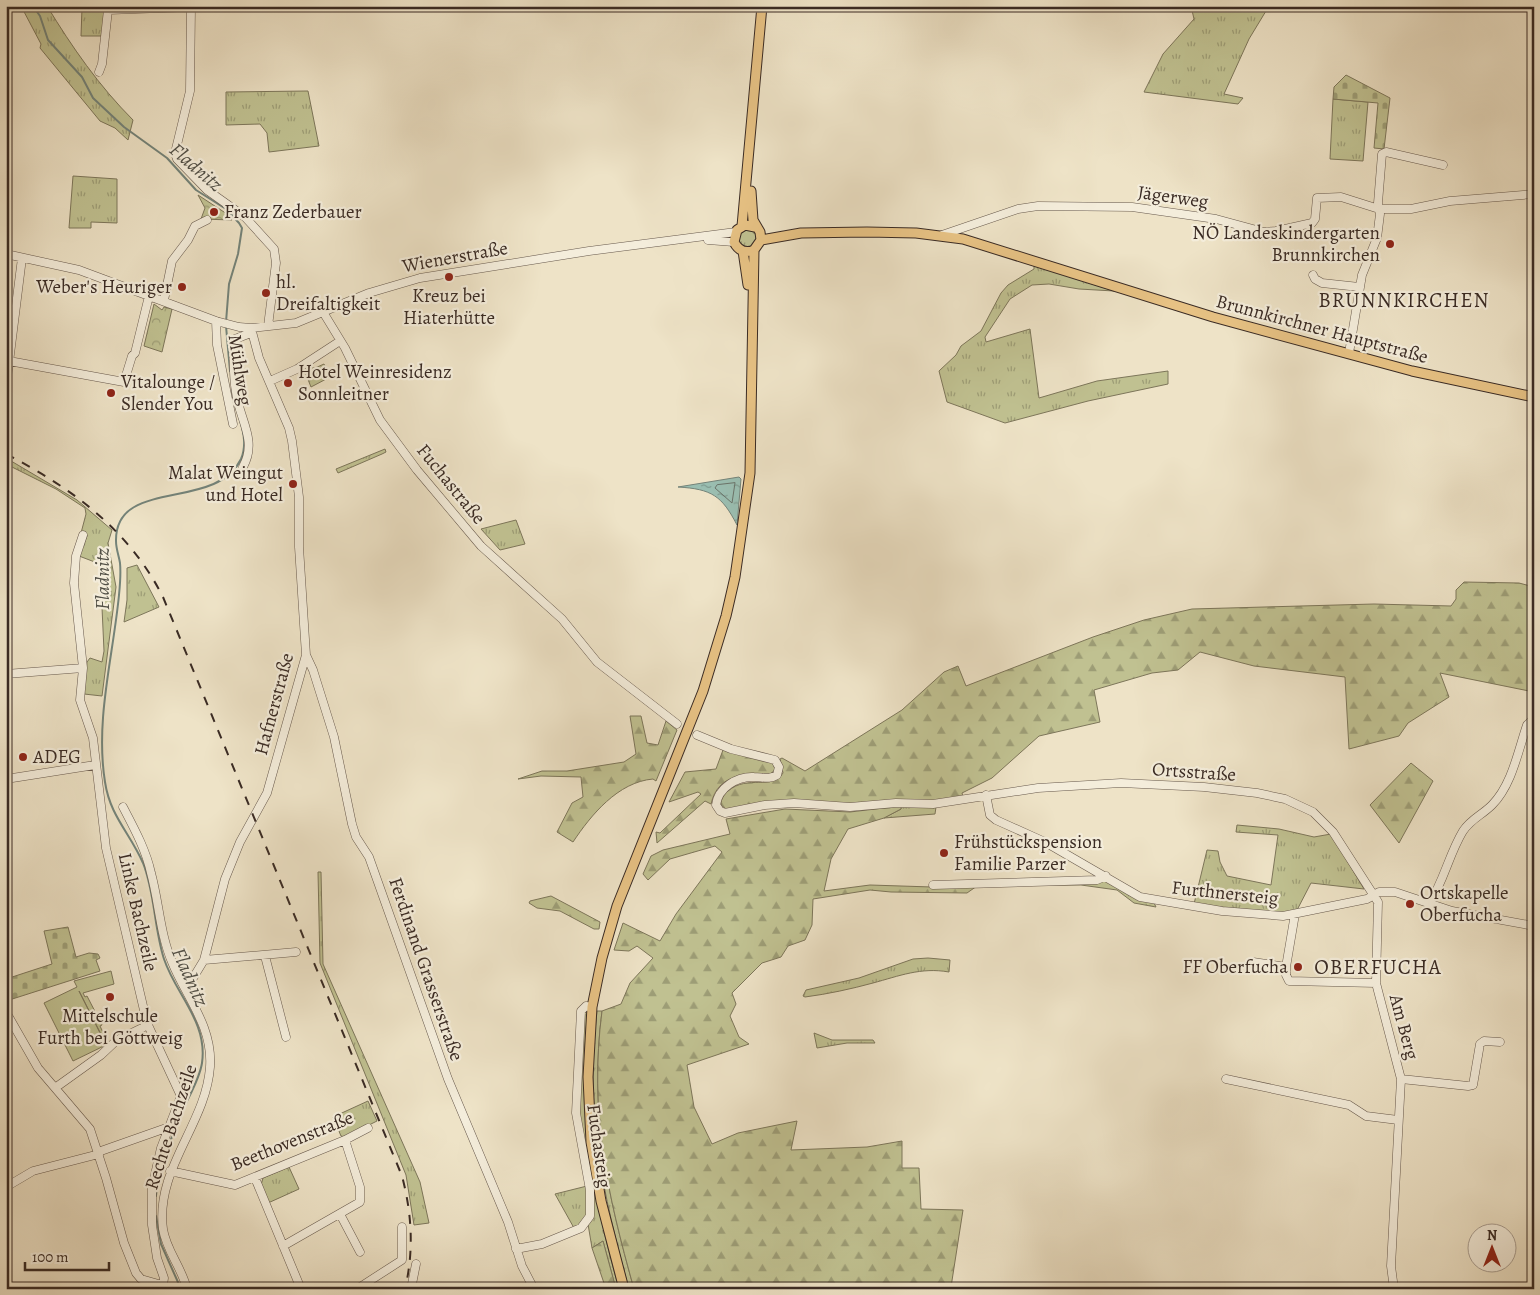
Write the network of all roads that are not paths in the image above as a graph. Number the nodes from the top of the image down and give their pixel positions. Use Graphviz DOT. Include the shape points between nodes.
graph roads {
  1 [pos="191,6"];
  2 [pos="762,6"];
  3 [pos="107,8"];
  4 [pos="99,72"];
  5 [pos="750,152"];
  6 [pos="1443,165"];
  7 [pos="1534,194"];
  8 [pos="1379,209"];
  9 [pos="206,220"];
  10 [pos="739,229"];
  11 [pos="759,233"];
  12 [pos="942,235"];
  13 [pos="671,241"];
  14 [pos="734,242"];
  15 [pos="754,250"];
  16 [pos="743,251"];
  17 [pos="6,254"];
  18 [pos="22,258"];
  19 [pos="1313,275"];
  20 [pos="1359,287"];
  21 [pos="149,296"];
  22 [pos="164,300"];
  23 [pos="272,307"];
  24 [pos="323,312"];
  25 [pos="751,313"];
  26 [pos="216,321"];
  27 [pos="278,325"];
  28 [pos="268,326"];
  29 [pos="251,330"];
  30 [pos="340,341"];
  31 [pos="8,351"];
  32 [pos="1349,353"];
  33 [pos="9,361"];
  34 [pos="270,381"];
  35 [pos="6,386"];
  36 [pos="1534,397"];
  37 [pos="232,424"];
  38 [pos="243,467"];
  39 [pos="84,535"];
  40 [pos="306,655"];
  41 [pos="83,668"];
  42 [pos="6,674"];
  43 [pos="1534,718"];
  44 [pos="677,724"];
  45 [pos="697,735"];
  46 [pos="95,764"];
  47 [pos="6,778"];
  48 [pos="986,795"];
  49 [pos="122,807"];
  50 [pos="1106,876"];
  51 [pos="934,885"];
  52 [pos="1374,895"];
  53 [pos="1429,904"];
  54 [pos="1296,914"];
  55 [pos="1534,926"];
  56 [pos="296,952"];
  57 [pos="265,956"];
  58 [pos="204,960"];
  59 [pos="1253,962"];
  60 [pos="1286,967"];
  61 [pos="1376,984"];
  62 [pos="187,988"];
  63 [pos="592,1007"];
  64 [pos="6,1012"];
  65 [pos="147,1023"];
  66 [pos="286,1036"];
  67 [pos="1500,1042"];
  68 [pos="1226,1079"];
  69 [pos="1401,1079"];
  70 [pos="56,1088"];
  71 [pos="1398,1120"];
  72 [pos="169,1127"];
  73 [pos="368,1128"];
  74 [pos="345,1140"];
  75 [pos="99,1153"];
  76 [pos="170,1171"];
  77 [pos="254,1178"];
  78 [pos="6,1186"];
  79 [pos="340,1214"];
  80 [pos="402,1227"];
  81 [pos="283,1246"];
  82 [pos="516,1249"];
  83 [pos="360,1252"];
  84 [pos="416,1264"];
  85 [pos="141,1280"];
  86 [pos="169,1287"];
  87 [pos="138,1289"];
  88 [pos="186,1289"];
  89 [pos="301,1289"];
  90 [pos="357,1289"];
  91 [pos="411,1289"];
  92 [pos="534,1289"];
  93 [pos="624,1289"];
  94 [pos="1394,1289"];
  1 -- 3 [label="street"];
  1 -- 23 [label="street" via="190,91 174,153 207,190 245,217 274,248 276,263"];
  2 -- 5 [label="main road" via="753,84"];
  3 -- 4 [label="street"];
  5 -- 10 [label="main road"];
  5 -- 11 [label="main road" via="752,212"];
  6 -- 8 [label="street" via="1386,152 1382,154"];
  7 -- 8 [label="street" via="1450,201 1411,210"];
  8 -- 12 [label="street, Jägerweg" via="1341,197 1318,198 1312,222 1264,232 1216,219 1132,207 1038,206 1018,209"];
  8 -- 20 [label="street" via="1376,238"];
  9 -- 22 [label="street" via="195,226 172,261"];
  10 -- 11 [label="main road, Brunnkirchner Hauptstraße"];
  10 -- 13 [label="street, Wienerstraße"];
  10 -- 14 [label="main road"];
  11 -- 12 [label="main road, Brunnkirchner Hauptstraße"];
  11 -- 15 [label="main road"];
  12 -- 32 [label="main road, Brunnkirchner Hauptstraße" via="1195,312"];
  13 -- 14 [label="street, Wienerstraße"];
  13 -- 24 [label="street, Wienerstraße" via="420,278 386,287"];
  14 -- 16 [label="main road"];
  15 -- 16 [label="main road"];
  15 -- 25 [label="main road"];
  16 -- 25 [label="main road"];
  17 -- 18 [label="street, Wienerstraße"];
  18 -- 21 [label="street, Wienerstraße" via="69,267"];
  18 -- 31 [label="street"];
  19 -- 20 [label="street" via="1322,283"];
  20 -- 32 [label="street"];
  21 -- 22 [label="street, Wienerstraße"];
  21 -- 33 [label="street" via="124,382"];
  22 -- 26 [label="street, Wienerstraße"];
  23 -- 27 [label="street"];
  23 -- 28 [label="street"];
  24 -- 27 [label="street, Wienerstraße"];
  24 -- 30 [label="street, Fuchastraße"];
  25 -- 63 [label="main road" via="750,473 735,577 703,691 617,906"];
  26 -- 29 [label="street, Wienerstraße"];
  26 -- 37 [label="street, Mühlweg" via="217,345"];
  27 -- 28 [label="street, Wienerstraße"];
  28 -- 29 [label="street, Wienerstraße"];
  29 -- 34 [label="street, Hafnerstraße"];
  29 -- 38 [label="street" via="233,342 236,392 249,438"];
  30 -- 34 [label="street" via="297,369"];
  30 -- 44 [label="street, Fuchastraße" via="380,420 481,546 562,618 587,652"];
  31 -- 33 [label="street"];
  32 -- 36 [label="main road, Brunnkirchner Hauptstraße"];
  33 -- 35 [label="street"];
  34 -- 40 [label="street, Hafnerstraße" via="292,441 299,497"];
  39 -- 41 [label="street, Linke Bachzeile" via="76,556 74,583"];
  40 -- 58 [label="street, Hafnerstraße" via="267,793 240,842 225,879"];
  40 -- 82 [label="street, Ferdinand Grasserstraße" via="332,729 356,837 370,857 448,1080 508,1222"];
  41 -- 42 [label="street"];
  41 -- 46 [label="street, Linke Bachzeile" via="80,700 91,729"];
  43 -- 53 [label="street" via="1527,724 1504,790 1492,805 1464,828 1440,887"];
  45 -- 48 [label="street, Ortsstraße" via="731,749 775,760 779,767 777,775 772,778 734,781 716,799 720,811 794,804 850,807 933,804"];
  46 -- 47 [label="street"];
  46 -- 65 [label="street, Linke Bachzeile" via="106,848"];
  48 -- 50 [label="street, Furthnersteig" via="990,814 996,820 1046,842"];
  48 -- 52 [label="street, Ortsstraße" via="1038,788 1121,784 1204,786 1285,799 1302,805 1323,821 1353,860"];
  49 -- 62 [label="street, Rechte Bachzeile" via="150,866 172,961"];
  50 -- 51 [label="street" via="1097,880"];
  50 -- 54 [label="street, Furthnersteig" via="1140,897 1156,901 1261,915"];
  52 -- 53 [label="street" via="1383,891 1395,892"];
  52 -- 54 [label="street, Furthnersteig"];
  52 -- 61 [label="street, Am Berg" via="1379,912"];
  53 -- 55 [label="street"];
  54 -- 60 [label="street"];
  56 -- 57 [label="street"];
  57 -- 58 [label="street"];
  57 -- 66 [label="street"];
  58 -- 62 [label="street, Hafnerstraße"];
  59 -- 60 [label="street"];
  60 -- 61 [label="street" via="1289,981"];
  61 -- 69 [label="street, Am Berg"];
  62 -- 76 [label="street, Rechte Bachzeile" via="206,1034 210,1071 200,1104"];
  63 -- 82 [label="street, Fuchasteig" via="586,1006 581,1011 576,1108 590,1190 590,1216 581,1228 542,1244"];
  63 -- 93 [label="main road" via="588,1077 591,1142 601,1201"];
  64 -- 70 [label="street" via="34,1062"];
  65 -- 70 [label="street" via="117,1040"];
  65 -- 72 [label="street, Linke Bachzeile" via="181,1096"];
  67 -- 69 [label="street, Am Berg" via="1484,1040 1480,1044 1473,1085"];
  68 -- 71 [label="street" via="1349,1105 1366,1116"];
  69 -- 71 [label="street, Am Berg"];
  70 -- 75 [label="street" via="86,1122"];
  71 -- 94 [label="street, Am Berg" via="1391,1266"];
  72 -- 75 [label="street"];
  72 -- 86 [label="street, Linke Bachzeile" via="157,1162 151,1197 157,1258"];
  73 -- 74 [label="street, Beethovenstraße"];
  74 -- 77 [label="street, Beethovenstraße"];
  74 -- 79 [label="street" via="361,1195 356,1206"];
  75 -- 78 [label="street" via="32,1171"];
  75 -- 85 [label="street" via="124,1243"];
  76 -- 77 [label="street, Beethovenstraße" via="232,1184"];
  76 -- 88 [label="street, Rechte Bachzeile" via="164,1196 163,1229"];
  77 -- 81 [label="street"];
  79 -- 81 [label="street"];
  79 -- 83 [label="street"];
  80 -- 90 [label="street" via="402,1260"];
  81 -- 89 [label="street"];
  82 -- 92 [label="street, Ferdinand Grasserstraße"];
  84 -- 91 [label="street"];
  85 -- 86 [label="street"];
  85 -- 87 [label="street"];
}
